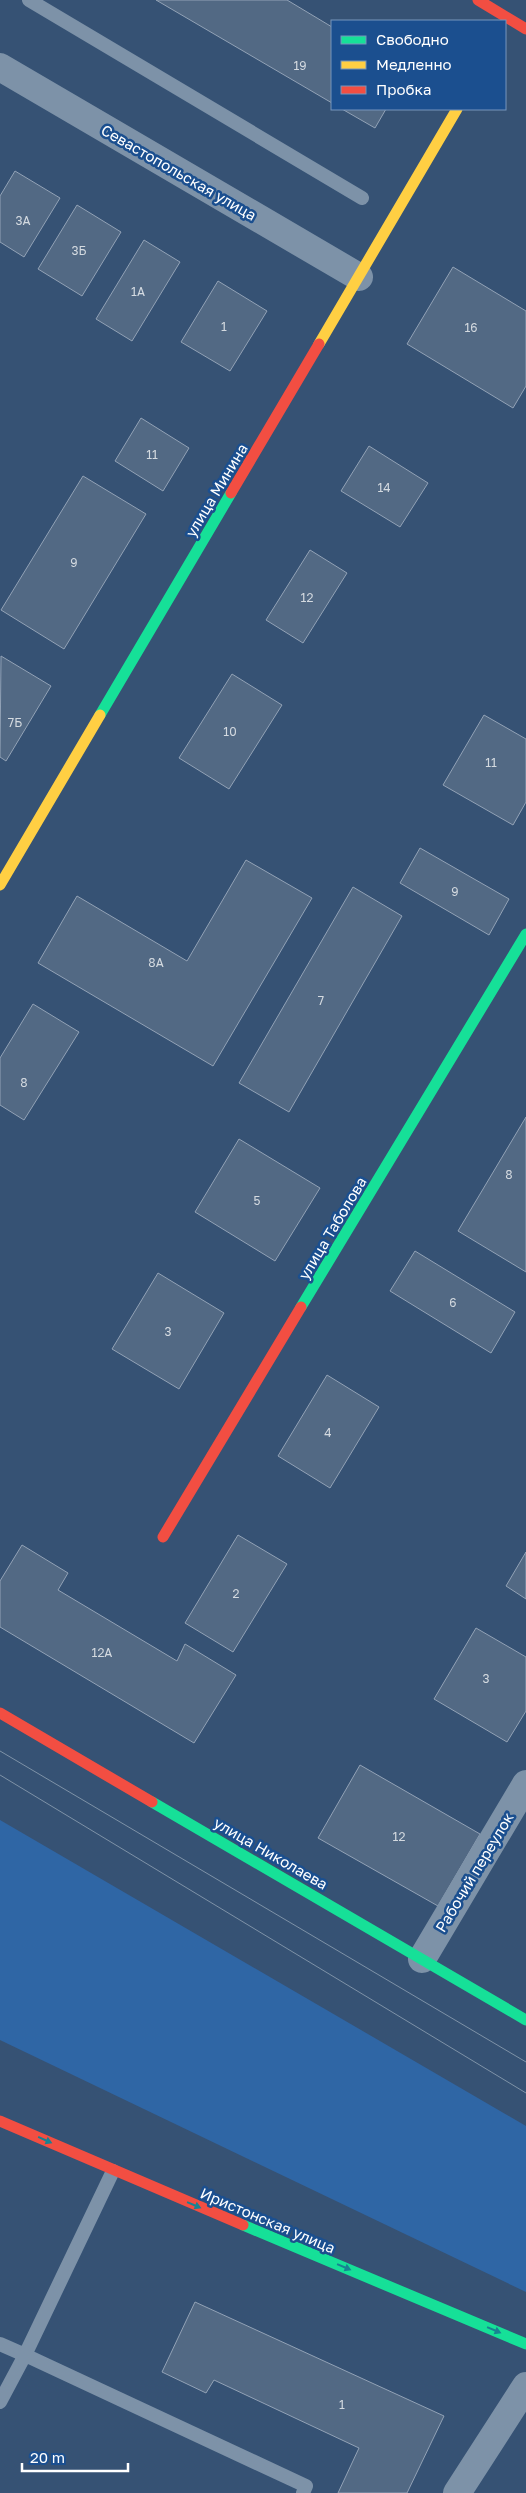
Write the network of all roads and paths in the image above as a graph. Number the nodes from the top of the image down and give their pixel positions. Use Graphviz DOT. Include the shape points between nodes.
graph roads {
  1 [pos="29,0"];
  2 [pos="478,0"];
  3 [pos="518,6"];
  4 [pos="504,20"];
  5 [pos="508,23"];
  6 [pos="526,29"];
  7 [pos="0,67"];
  8 [pos="456,110"];
  9 [pos="362,198"];
  10 [pos="359,277"];
  11 [pos="0,885"];
  12 [pos="526,934"];
  13 [pos="163,1538"];
  14 [pos="0,1713"];
  15 [pos="526,1784"];
  16 [pos="422,1959"];
  17 [pos="526,2020"];
  18 [pos="0,2121"];
  19 [pos="113,2171"];
  20 [pos="0,2344"];
  21 [pos="526,2344"];
  22 [pos="26,2355"];
  23 [pos="526,2386"];
  24 [pos="0,2402"];
  25 [pos="303,2493"];
  26 [pos="457,2493"];
  1 -- 9 [label="lane"];
  2 -- 4 [label="street"];
  3 -- 5 [label="street"];
  5 -- 6 [label="street"];
  7 -- 10 [label="street, Севастопольская улица"];
  8 -- 10 [label="street, улица Минина"];
  10 -- 11 [label="street, улица Минина"];
  12 -- 13 [label="street, улица Таболова"];
  14 -- 16 [label="street, улица Николаева"];
  15 -- 16 [label="street, Рабочий переулок"];
  16 -- 17 [label="street, улица Николаева"];
  18 -- 19 [label="street, Иристонская улица, one-way"];
  19 -- 21 [label="street, Иристонская улица, one-way"];
  19 -- 22 [label="lane"];
  20 -- 22 [label="lane"];
  22 -- 24 [label="lane"];
  22 -- 25 [label="lane" via="306,2486"];
  23 -- 26 [label="street"];
}
